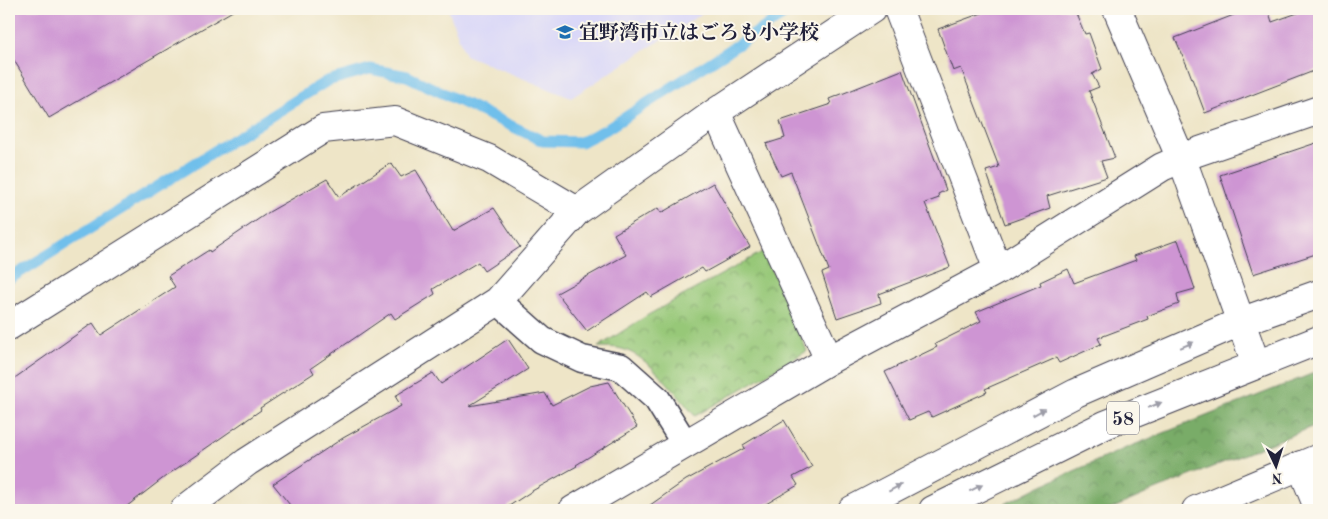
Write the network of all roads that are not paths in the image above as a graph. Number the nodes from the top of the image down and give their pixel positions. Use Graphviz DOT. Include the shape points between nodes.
graph roads {
  1 [pos="872,9"];
  2 [pos="898,9"];
  3 [pos="1117,9"];
  4 [pos="1319,110"];
  5 [pos="716,112"];
  6 [pos="1181,158"];
  7 [pos="577,211"];
  8 [pos="998,270"];
  9 [pos="1319,294"];
  10 [pos="498,301"];
  11 [pos="1240,322"];
  12 [pos="9,326"];
  13 [pos="1319,340"];
  14 [pos="829,360"];
  15 [pos="1256,364"];
  16 [pos="685,444"];
  17 [pos="1310,462"];
  18 [pos="184,510"];
  19 [pos="573,510"];
  20 [pos="852,510"];
  21 [pos="933,510"];
  22 [pos="1196,510"];
  23 [pos="1319,510"];
  1 -- 5 [label="main road"];
  2 -- 8 [label="main road"];
  3 -- 6 [label="main road"];
  4 -- 6 [label="main road"];
  5 -- 7 [label="main road"];
  5 -- 14 [label="main road"];
  6 -- 8 [label="main road"];
  6 -- 11 [label="main road"];
  7 -- 10 [label="main road"];
  7 -- 12 [label="main road" via="489,159 396,121 323,129"];
  8 -- 14 [label="main road"];
  9 -- 11 [label="main road"];
  10 -- 16 [label="street" via="542,340 582,359 621,367 657,399"];
  10 -- 18 [label="main road" via="247,462"];
  11 -- 15 [label="main road"];
  20 -- 11 [label="main road, one-way" via="1076,393"];
  13 -- 15 [label="main road, 58"];
  14 -- 16 [label="main road"];
  21 -- 15 [label="main road, 58, one-way" via="1105,425"];
  16 -- 19 [label="main road"];
  17 -- 22 [label="main road"];
  17 -- 23 [label="main road"];
}
